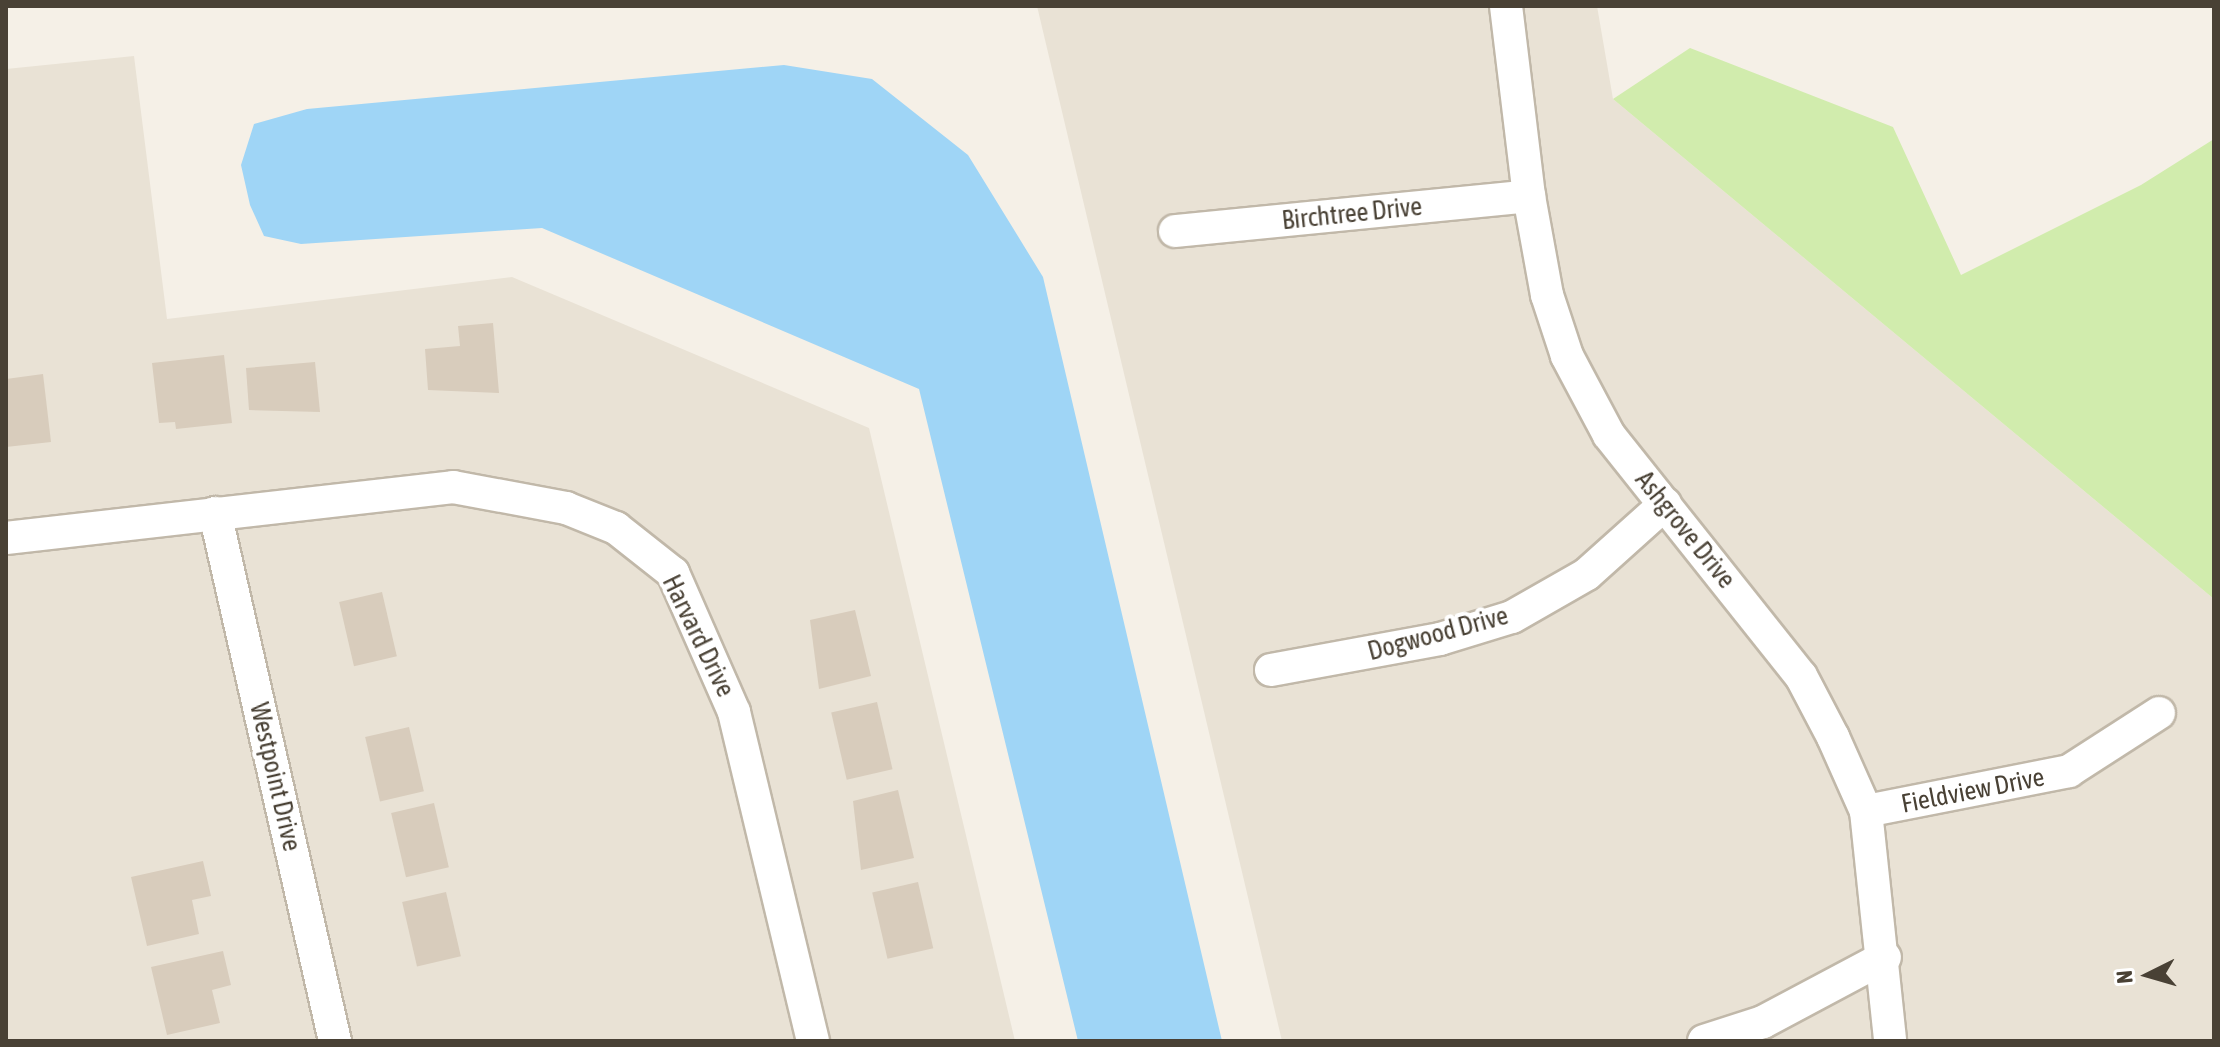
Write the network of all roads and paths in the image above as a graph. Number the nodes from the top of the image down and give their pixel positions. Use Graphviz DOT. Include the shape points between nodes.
graph roads {
  1 [pos="1506,6"];
  2 [pos="1529,196"];
  3 [pos="1175,231"];
  4 [pos="1665,504"];
  5 [pos="215,513"];
  6 [pos="6,538"];
  7 [pos="1271,670"];
  8 [pos="2159,713"];
  9 [pos="1866,811"];
  10 [pos="1885,957"];
  11 [pos="335,1041"];
  12 [pos="813,1041"];
  13 [pos="1704,1041"];
  14 [pos="1890,1041"];
  1 -- 2 [label="street, Ashgrove Drive"];
  2 -- 3 [label="street, Birchtree Drive"];
  2 -- 4 [label="street, Ashgrove Drive" via="1547,295 1567,356 1609,435"];
  4 -- 7 [label="street, Dogwood Drive" via="1587,574 1512,617 1440,639"];
  4 -- 9 [label="street, Ashgrove Drive" via="1801,676"];
  5 -- 6 [label="street, Harvard Drive"];
  5 -- 11 [label="street, Westpoint Drive"];
  5 -- 12 [label="street, Harvard Drive" via="453,487 566,508 616,528 673,573 734,712"];
  8 -- 9 [label="street, Fieldview Drive" via="2069,771"];
  9 -- 10 [label="street, Ashgrove Drive"];
  10 -- 13 [label="street" via="1763,1022"];
  10 -- 14 [label="street, Ashgrove Drive"];
}
